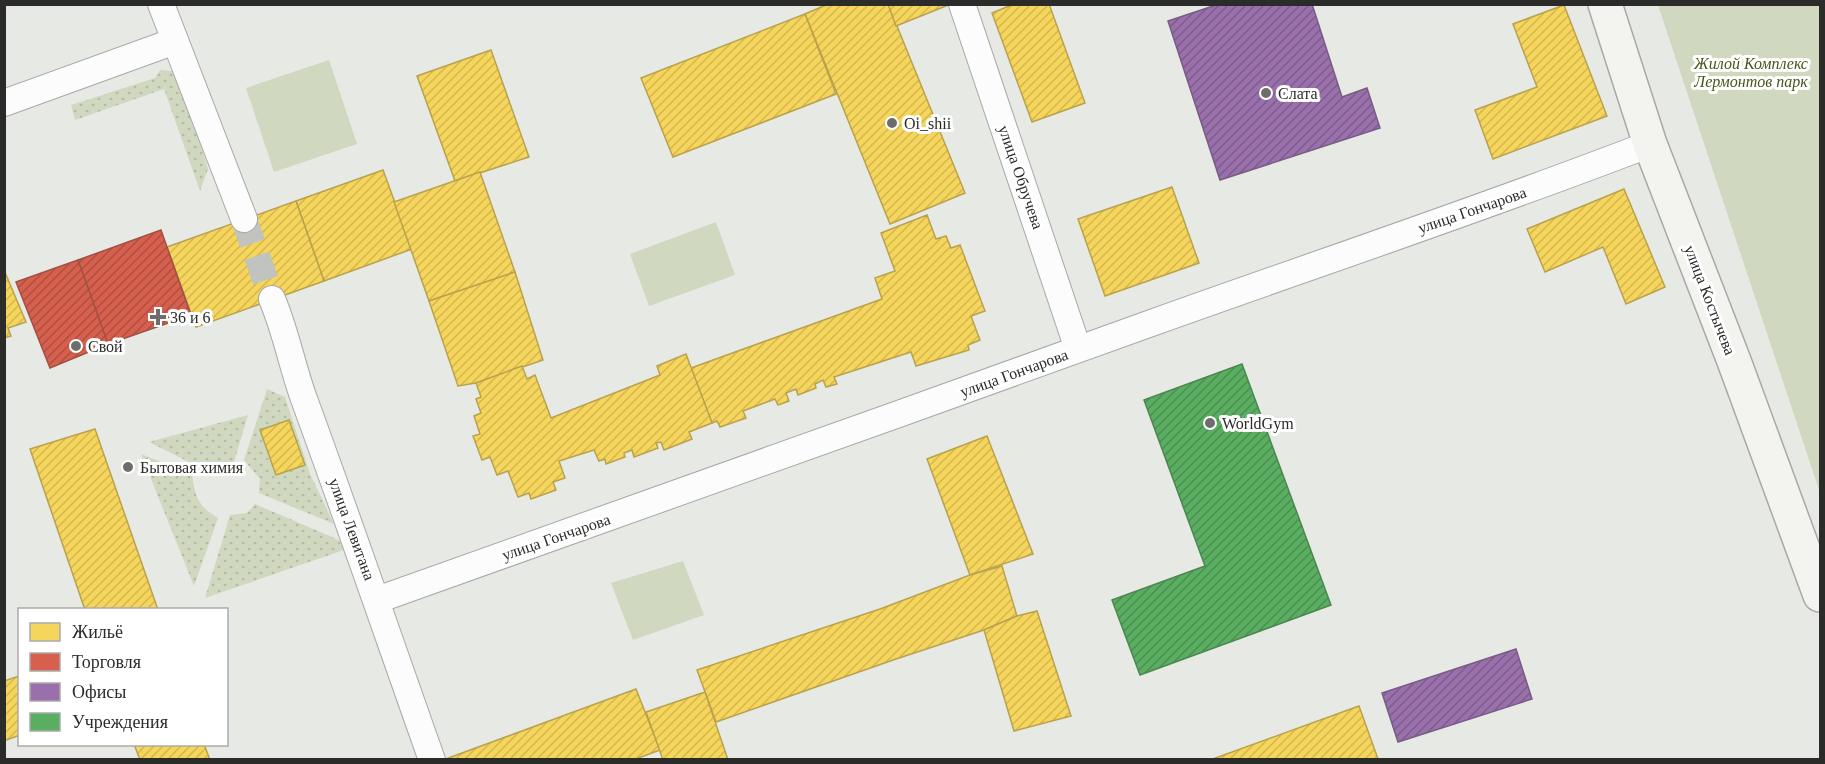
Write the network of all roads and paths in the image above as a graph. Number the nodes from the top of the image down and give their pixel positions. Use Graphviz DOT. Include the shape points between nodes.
graph roads {
  1 [pos="161,4"];
  2 [pos="962,4"];
  3 [pos="1605,4"];
  4 [pos="175,41"];
  5 [pos="4,103"];
  6 [pos="1650,144"];
  7 [pos="244,219"];
  8 [pos="272,299"];
  9 [pos="1078,349"];
  10 [pos="1821,595"];
  11 [pos="377,600"];
  12 [pos="432,759"];
  1 -- 4 [label="street"];
  2 -- 9 [label="street, улица Обручева"];
  3 -- 6 [label="street, улица Костычева"];
  4 -- 5 [label="street"];
  4 -- 7 [label="street"];
  6 -- 9 [label="street, улица Гончарова" via="1548,184"];
  6 -- 10 [label="street, улица Костычева"];
  8 -- 11 [label="street, улица Левитана"];
  9 -- 11 [label="street, улица Гончарова"];
  11 -- 12 [label="street, улица Левитана"];
}
